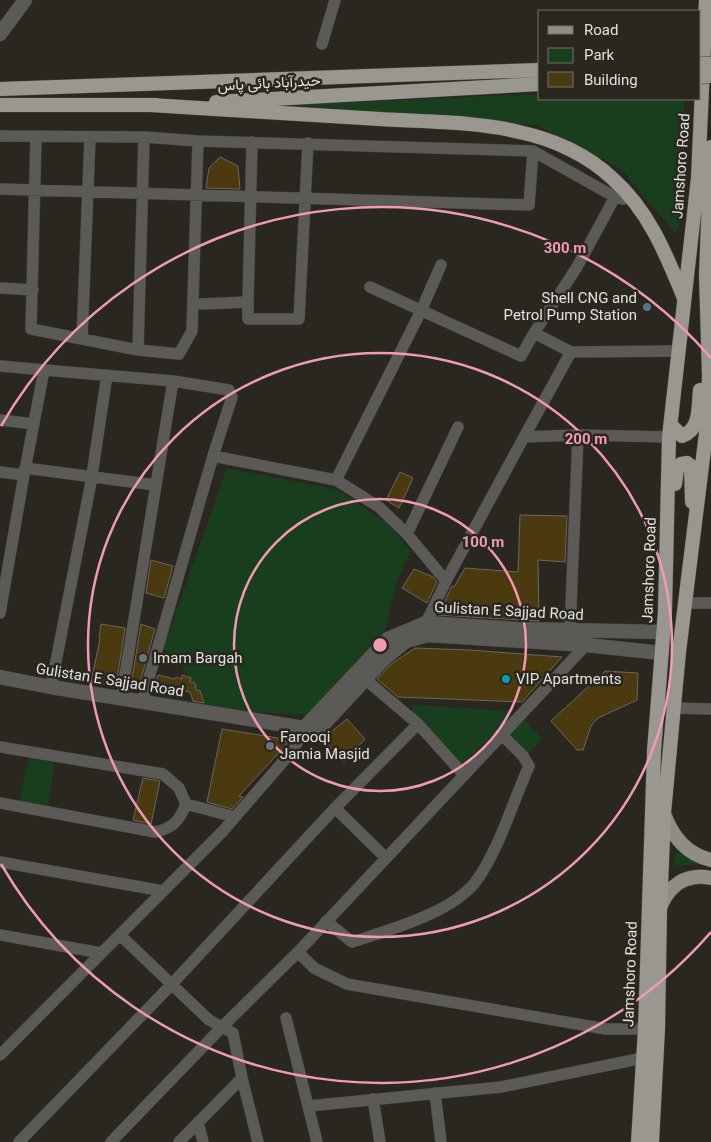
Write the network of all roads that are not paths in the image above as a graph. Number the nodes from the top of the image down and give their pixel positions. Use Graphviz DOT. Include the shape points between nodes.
graph roads {
  1 [pos="25,0"];
  2 [pos="335,0"];
  3 [pos="706,0"];
  4 [pos="0,34"];
  5 [pos="322,44"];
  6 [pos="538,70"];
  7 [pos="538,84"];
  8 [pos="0,88"];
  9 [pos="0,105"];
  10 [pos="150,105"];
  11 [pos="0,136"];
  12 [pos="36,136"];
  13 [pos="90,136"];
  14 [pos="144,137"];
  15 [pos="198,141"];
  16 [pos="252,142"];
  17 [pos="308,143"];
  18 [pos="711,147"];
  19 [pos="533,151"];
  20 [pos="710,169"];
  21 [pos="0,189"];
  22 [pos="36,190"];
  23 [pos="89,192"];
  24 [pos="143,193"];
  25 [pos="197,195"];
  26 [pos="252,196"];
  27 [pos="615,197"];
  28 [pos="631,197"];
  29 [pos="306,198"];
  30 [pos="441,265"];
  31 [pos="370,287"];
  32 [pos="0,288"];
  33 [pos="33,290"];
  34 [pos="685,301"];
  35 [pos="248,302"];
  36 [pos="201,304"];
  37 [pos="421,311"];
  38 [pos="534,333"];
  39 [pos="708,338"];
  40 [pos="82,339"];
  41 [pos="138,350"];
  42 [pos="678,351"];
  43 [pos="572,352"];
  44 [pos="0,366"];
  45 [pos="44,370"];
  46 [pos="107,375"];
  47 [pos="173,381"];
  48 [pos="0,420"];
  49 [pos="34,424"];
  50 [pos="458,427"];
  51 [pos="670,431"];
  52 [pos="578,435"];
  53 [pos="524,437"];
  54 [pos="213,456"];
  55 [pos="24,471"];
  56 [pos="0,472"];
  57 [pos="92,476"];
  58 [pos="336,480"];
  59 [pos="155,485"];
  60 [pos="695,520"];
  61 [pos="407,534"];
  62 [pos="667,544"];
  63 [pos="446,581"];
  64 [pos="685,603"];
  65 [pos="711,603"];
  66 [pos="0,613"];
  67 [pos="426,623"];
  68 [pos="570,630"];
  69 [pos="587,630"];
  70 [pos="664,632"];
  71 [pos="586,645"];
  72 [pos="662,653"];
  73 [pos="361,675"];
  74 [pos="0,677"];
  75 [pos="52,688"];
  76 [pos="121,699"];
  77 [pos="142,702"];
  78 [pos="674,708"];
  79 [pos="711,709"];
  80 [pos="418,724"];
  81 [pos="304,728"];
  82 [pos="501,734"];
  83 [pos="0,747"];
  84 [pos="464,775"];
  85 [pos="0,803"];
  86 [pos="186,804"];
  87 [pos="335,808"];
  88 [pos="664,813"];
  89 [pos="235,818"];
  90 [pos="386,857"];
  91 [pos="711,860"];
  92 [pos="0,862"];
  93 [pos="711,878"];
  94 [pos="163,892"];
  95 [pos="660,909"];
  96 [pos="326,921"];
  97 [pos="0,935"];
  98 [pos="120,935"];
  99 [pos="298,952"];
  100 [pos="101,953"];
  101 [pos="171,985"];
  102 [pos="286,1018"];
  103 [pos="223,1026"];
  104 [pos="645,1029"];
  105 [pos="0,1055"];
  106 [pos="643,1058"];
  107 [pos="242,1078"];
  108 [pos="435,1094"];
  109 [pos="373,1099"];
  110 [pos="309,1106"];
  111 [pos="198,1122"];
  112 [pos="19,1142"];
  113 [pos="111,1142"];
  114 [pos="178,1142"];
  115 [pos="203,1142"];
  116 [pos="258,1142"];
  117 [pos="317,1142"];
  118 [pos="380,1142"];
  119 [pos="441,1142"];
  120 [pos="638,1142"];
  121 [pos="652,1142"];
  1 -- 4 [label="street"];
  2 -- 5 [label="street"];
  3 -- 34 [label="highway, Jamshoro Road" via="698,178"];
  6 -- 8 [label="highway, حیدرآباد بائی پاس"];
  7 -- 10 [label="highway, حیدرآباد بائی پاس"];
  9 -- 10 [label="highway, حیدرآباد بائی پاس"];
  10 -- 28 [label="highway" via="460,124 519,132 558,144 589,160"];
  11 -- 12 [label="street"];
  12 -- 13 [label="street"];
  12 -- 22 [label="street"];
  13 -- 14 [label="street"];
  13 -- 23 [label="street"];
  14 -- 15 [label="street"];
  14 -- 24 [label="street"];
  15 -- 16 [label="street"];
  15 -- 25 [label="street"];
  16 -- 17 [label="street"];
  16 -- 26 [label="street"];
  17 -- 19 [label="street"];
  17 -- 29 [label="street"];
  18 -- 20 [label="highway, Jamshoro Road"];
  19 -- 27 [label="street"];
  19 -- 29 [label="street" via="529,205"];
  20 -- 39 [label="highway, Jamshoro Road" via="706,274"];
  21 -- 22 [label="street"];
  22 -- 23 [label="street"];
  22 -- 33 [label="street"];
  23 -- 24 [label="street"];
  23 -- 40 [label="street"];
  24 -- 25 [label="street"];
  24 -- 41 [label="street"];
  25 -- 26 [label="street"];
  25 -- 41 [label="street" via="192,331 179,354"];
  26 -- 29 [label="street"];
  26 -- 35 [label="street"];
  27 -- 28 [label="street"];
  27 -- 38 [label="street" via="577,267"];
  28 -- 34 [label="highway" via="664,249"];
  29 -- 35 [label="street" via="299,319 248,318"];
  30 -- 37 [label="street"];
  31 -- 37 [label="street"];
  32 -- 33 [label="street"];
  33 -- 40 [label="street" via="31,329"];
  34 -- 42 [label="highway, Jamshoro Road"];
  35 -- 36 [label="street"];
  37 -- 38 [label="street" via="521,356"];
  37 -- 58 [label="street"];
  38 -- 43 [label="street"];
  39 -- 51 [label="highway" via="696,426 682,436"];
  39 -- 60 [label="highway, Jamshoro Road" via="707,425"];
  40 -- 41 [label="street"];
  42 -- 43 [label="street"];
  42 -- 51 [label="highway, Jamshoro Road"];
  43 -- 53 [label="street"];
  44 -- 45 [label="street"];
  45 -- 46 [label="street"];
  45 -- 49 [label="street"];
  46 -- 47 [label="street"];
  46 -- 57 [label="street"];
  47 -- 54 [label="street" via="229,390 232,394"];
  47 -- 59 [label="street"];
  48 -- 49 [label="street"];
  49 -- 55 [label="street"];
  50 -- 61 [label="street"];
  51 -- 52 [label="street"];
  51 -- 62 [label="highway, Jamshoro Road"];
  52 -- 53 [label="street"];
  52 -- 68 [label="street"];
  53 -- 63 [label="street"];
  54 -- 58 [label="street"];
  54 -- 77 [label="street"];
  55 -- 56 [label="street"];
  55 -- 57 [label="street"];
  55 -- 66 [label="street"];
  57 -- 59 [label="street"];
  57 -- 75 [label="street"];
  58 -- 61 [label="street" via="379,507"];
  59 -- 76 [label="street"];
  60 -- 62 [label="highway" via="691,466 681,464 676,477"];
  60 -- 64 [label="highway, Jamshoro Road"];
  61 -- 63 [label="street"];
  62 -- 70 [label="highway, Jamshoro Road"];
  63 -- 67 [label="street"];
  64 -- 65 [label="street"];
  64 -- 78 [label="highway, Jamshoro Road"];
  67 -- 68 [label="street, Gulistan E Sajjad Road"];
  67 -- 73 [label="street, Gulistan E Sajjad Road" via="388,639"];
  68 -- 69 [label="street, Gulistan E Sajjad Road"];
  69 -- 70 [label="street, Gulistan E Sajjad Road"];
  69 -- 71 [label="street"];
  70 -- 72 [label="highway, Jamshoro Road"];
  71 -- 72 [label="street, Gulistan E Sajjad Road"];
  71 -- 73 [label="street, Gulistan E Sajjad Road" via="428,635 406,640"];
  71 -- 82 [label="street"];
  72 -- 104 [label="highway, Jamshoro Road" via="654,751"];
  73 -- 80 [label="street"];
  73 -- 81 [label="street, Gulistan E Sajjad Road"];
  74 -- 75 [label="street, Gulistan E Sajjad Road"];
  75 -- 76 [label="street, Gulistan E Sajjad Road"];
  76 -- 77 [label="street, Gulistan E Sajjad Road"];
  77 -- 81 [label="street, Gulistan E Sajjad Road"];
  78 -- 79 [label="street"];
  78 -- 88 [label="highway, Jamshoro Road"];
  80 -- 84 [label="street"];
  80 -- 87 [label="street"];
  81 -- 89 [label="street" via="294,749"];
  82 -- 84 [label="street"];
  82 -- 96 [label="street" via="528,761 529,766 491,856 476,882 456,899 414,922 352,942"];
  83 -- 86 [label="street" via="163,774 179,788"];
  84 -- 90 [label="street"];
  85 -- 86 [label="street" via="155,832 174,825"];
  86 -- 89 [label="street"];
  87 -- 90 [label="street"];
  87 -- 101 [label="street"];
  88 -- 91 [label="main road" via="670,830 681,844 692,853"];
  88 -- 95 [label="highway, Jamshoro Road"];
  89 -- 94 [label="street"];
  90 -- 96 [label="street"];
  92 -- 94 [label="street"];
  93 -- 95 [label="main road" via="698,875 683,879 665,895"];
  94 -- 98 [label="street"];
  95 -- 121 [label="highway, Jamshoro Road"];
  96 -- 99 [label="street"];
  97 -- 100 [label="street"];
  98 -- 100 [label="street"];
  98 -- 101 [label="street"];
  99 -- 103 [label="street"];
  99 -- 104 [label="street" via="314,968 346,984 606,1029"];
  100 -- 105 [label="street"];
  101 -- 103 [label="street" via="209,1020"];
  101 -- 112 [label="street"];
  102 -- 110 [label="street"];
  103 -- 107 [label="street" via="233,1033"];
  103 -- 113 [label="street"];
  104 -- 106 [label="highway, Jamshoro Road"];
  106 -- 108 [label="street" via="501,1087"];
  106 -- 120 [label="highway, Jamshoro Road"];
  107 -- 111 [label="street"];
  107 -- 116 [label="street"];
  108 -- 109 [label="street"];
  108 -- 119 [label="street"];
  109 -- 110 [label="street"];
  109 -- 118 [label="street"];
  110 -- 117 [label="street"];
  111 -- 114 [label="street"];
  111 -- 115 [label="street"];
}
